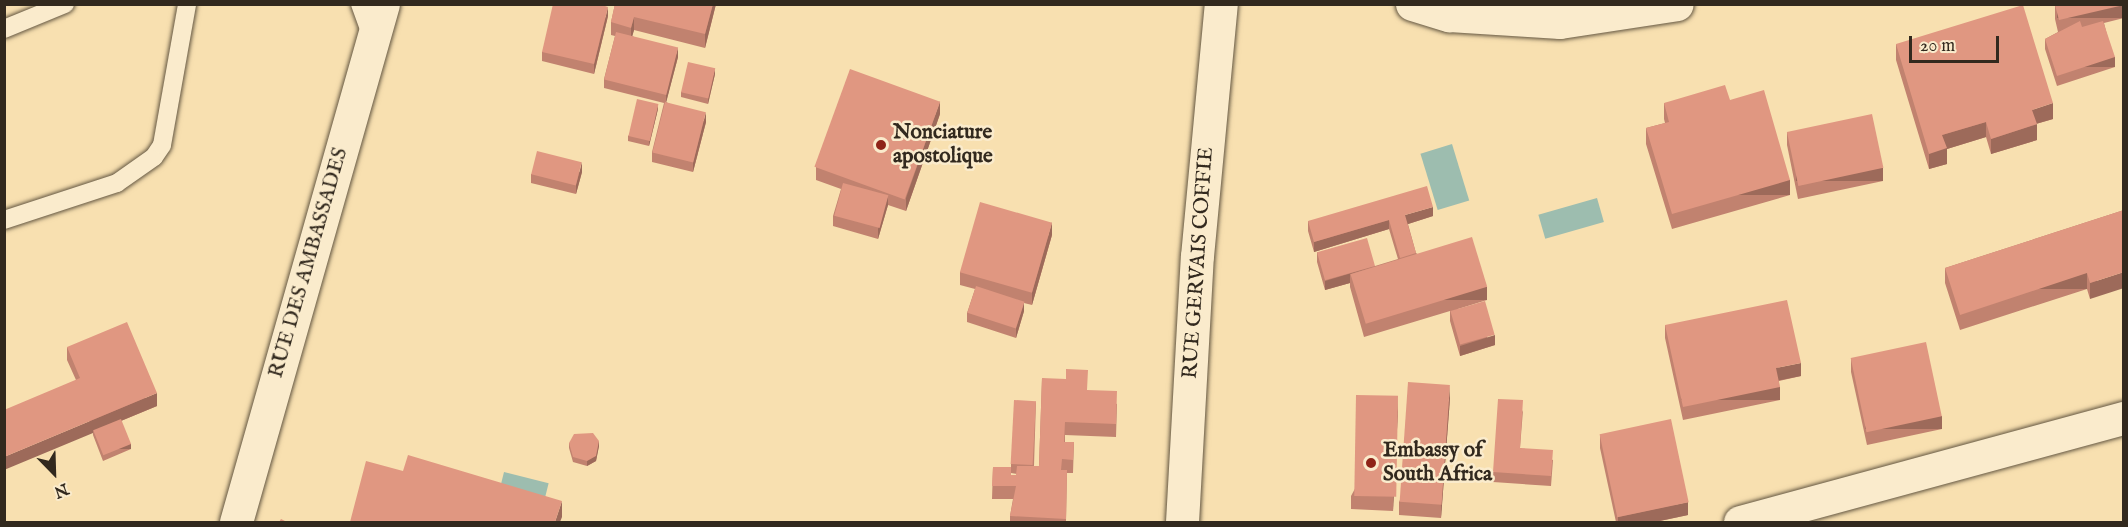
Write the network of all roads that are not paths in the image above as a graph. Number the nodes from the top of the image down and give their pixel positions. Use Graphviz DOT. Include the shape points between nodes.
graph roads {
  1 [pos="65,4"];
  2 [pos="187,4"];
  3 [pos="360,4"];
  4 [pos="383,4"];
  5 [pos="1221,4"];
  6 [pos="1412,4"];
  7 [pos="1677,4"];
  8 [pos="4,29"];
  9 [pos="373,38"];
  10 [pos="4,220"];
  11 [pos="2124,418"];
  12 [pos="236,522"];
  13 [pos="1182,522"];
  14 [pos="1740,522"];
  1 -- 8 [label="lane"];
  2 -- 10 [label="lane" via="162,145 154,157 117,183"];
  3 -- 9 [label="lane"];
  4 -- 9 [label="street, RUE DES AMBASSADES"];
  5 -- 13 [label="street, RUE GERVAIS COFFIE" via="1197,256"];
  6 -- 7 [label="street" via="1449,15 1560,22"];
  9 -- 12 [label="street, RUE DES AMBASSADES"];
  11 -- 14 [label="street"];
}
